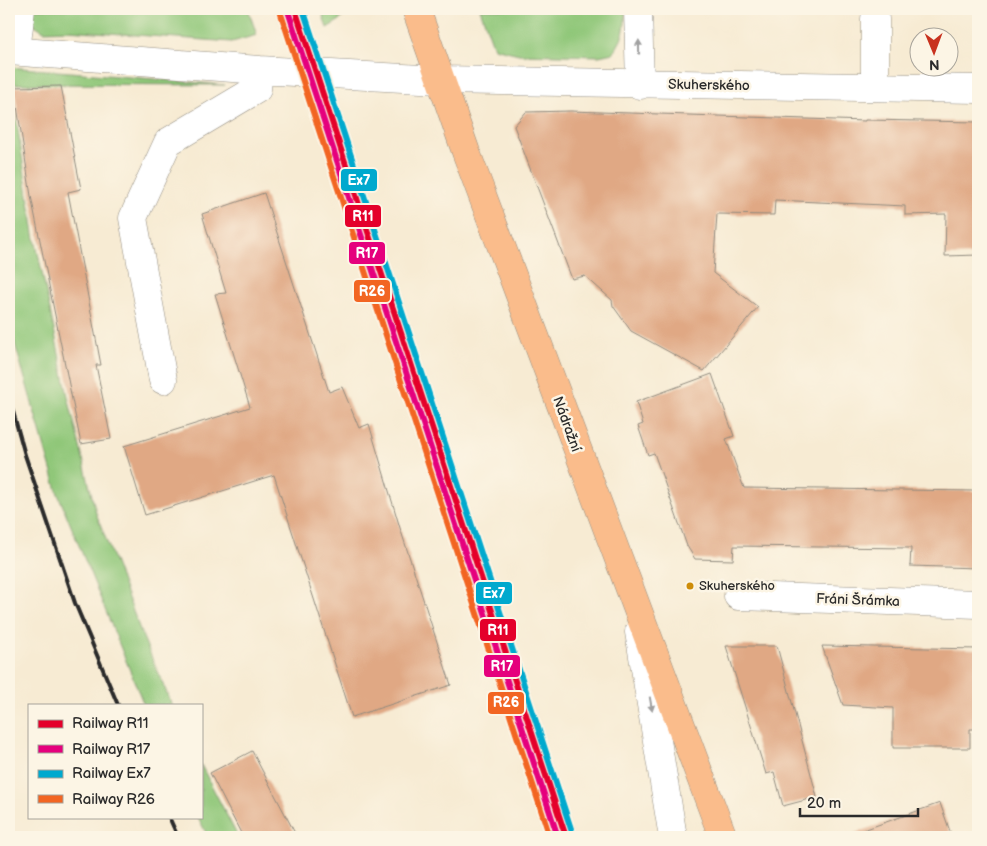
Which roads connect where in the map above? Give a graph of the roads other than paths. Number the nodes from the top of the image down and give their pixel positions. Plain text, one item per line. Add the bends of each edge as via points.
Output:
1 (21, 9) edge
2 (416, 9) edge
3 (638, 9) edge
4 (875, 19) dead end
5 (12, 51) edge
6 (259, 70) junction
7 (440, 80) junction
8 (640, 85) junction
9 (876, 87) junction
10 (978, 89) edge
11 (163, 380) dead end
12 (738, 596) dead end
13 (634, 604) junction
14 (978, 604) edge
15 (673, 837) edge
16 (722, 837) edge

1 - 5 street
2 - 7 main road, Nádražní
8 -> 3 street
4 - 9 street
5 - 6 street, Skuherského
6 - 7 street, Skuherského
6 - 11 street via 257,89 168,142 133,218
7 - 8 street, Skuherského
7 - 13 main road, Nádražní
8 - 9 street, Skuherského
9 - 10 street, Skuherského
12 - 14 street, Fráni Šrámka
13 -> 15 street
13 - 16 main road, Nádražní

